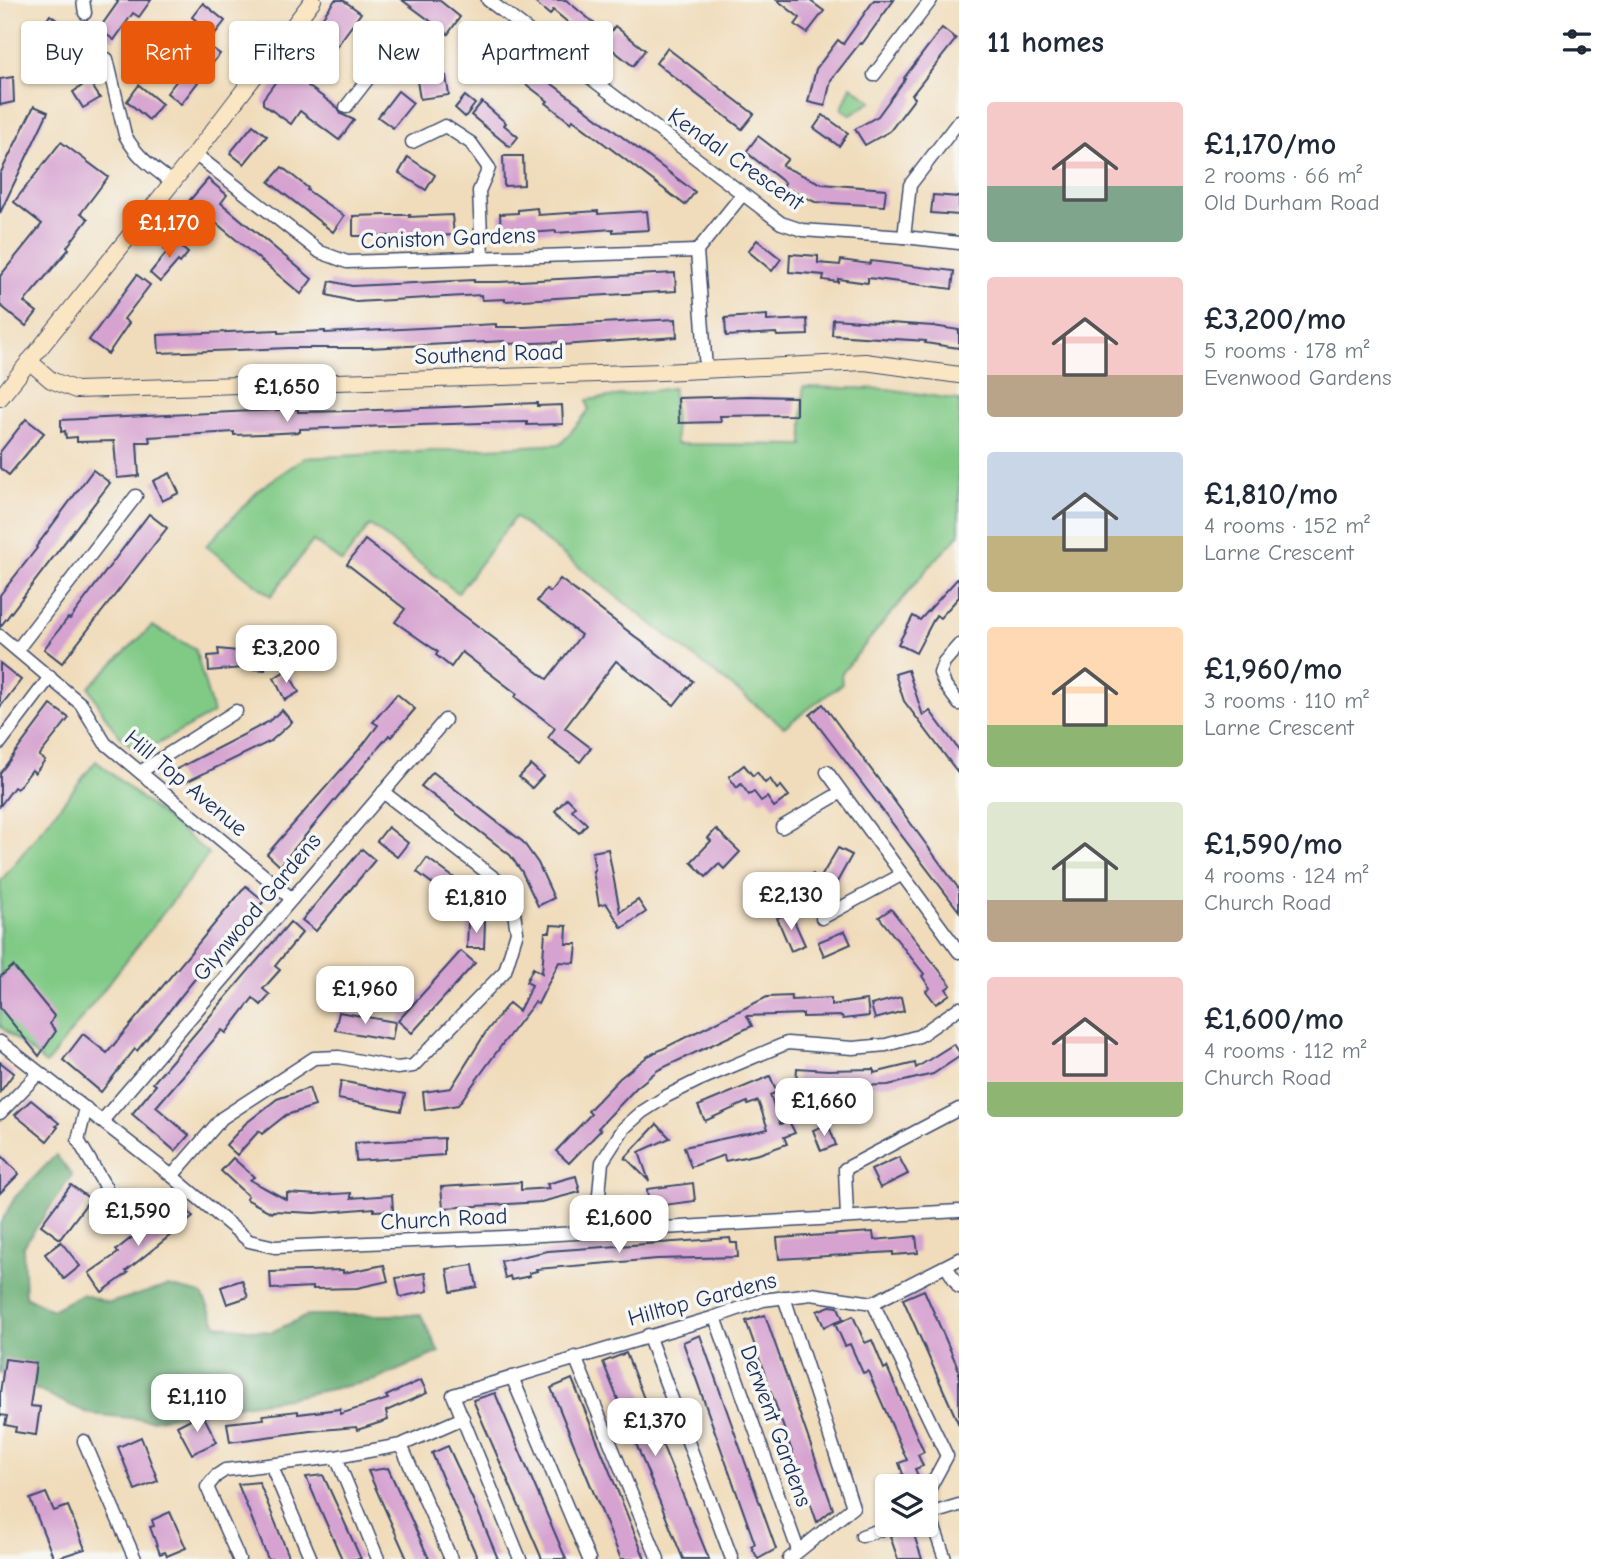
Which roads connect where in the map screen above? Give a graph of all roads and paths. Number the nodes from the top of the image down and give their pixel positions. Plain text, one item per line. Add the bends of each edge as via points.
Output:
1 (313, 0) edge
2 (488, 0) edge
3 (931, 0) edge
4 (107, 59) dead end
5 (874, 75) dead end
6 (364, 84) edge
7 (346, 107) dead end
8 (959, 121) edge
9 (411, 142) dead end
10 (194, 154) junction
11 (173, 181) junction
12 (742, 195) junction
13 (904, 237) junction
14 (959, 243) edge
15 (697, 251) junction
16 (482, 256) junction
17 (29, 362) junction
18 (706, 369) junction
19 (959, 376) edge
20 (0, 398) edge
21 (136, 496) dead end
22 (0, 636) edge
23 (959, 645) edge
24 (17, 650) junction
25 (50, 677) junction
26 (959, 704) edge
27 (236, 711) dead end
28 (444, 720) dead end
29 (0, 743) edge
30 (140, 772) junction
31 (827, 772) dead end
32 (383, 792) junction
33 (840, 793) junction
34 (782, 827) dead end
35 (901, 875) junction
36 (292, 899) junction
37 (822, 918) dead end
38 (959, 952) edge
39 (959, 1008) edge
40 (0, 1042) edge
41 (40, 1073) junction
42 (86, 1108) junction
43 (959, 1109) edge
44 (0, 1113) edge
45 (102, 1121) junction
46 (172, 1176) junction
47 (106, 1188) dead end
48 (959, 1211) edge
49 (847, 1217) junction
50 (606, 1231) junction
51 (959, 1259) edge
52 (946, 1266) junction
53 (959, 1287) edge
54 (784, 1297) junction
55 (873, 1303) junction
56 (715, 1317) junction
57 (648, 1335) junction
58 (575, 1357) junction
59 (512, 1377) junction
60 (463, 1418) junction
61 (84, 1441) dead end
62 (401, 1445) junction
63 (336, 1457) junction
64 (272, 1467) junction
65 (937, 1474) edge
66 (959, 1505) edge
67 (938, 1511) edge
68 (875, 1532) edge
69 (862, 1536) dead end
70 (937, 1537) edge
71 (793, 1554) edge
72 (135, 1559) edge
73 (239, 1559) edge
74 (311, 1559) edge
75 (378, 1559) edge
76 (451, 1559) edge
77 (520, 1559) edge
78 (589, 1559) edge
79 (658, 1559) edge
80 (732, 1559) edge
81 (945, 1559) edge

1 - 10 street
2 - 12 street, Kendal Crescent
3 - 5 street
4 - 11 street via 130,146
6 - 7 street
8 - 13 street via 910,184
9 - 16 street via 445,126 471,143 489,168 478,191
10 - 11 street
10 - 16 street, Coniston Gardens via 320,251 347,262
11 - 17 street
12 - 13 street, Kendal Crescent via 781,223 802,230
12 - 15 street
13 - 14 street, Kendal Crescent
15 - 16 street, Coniston Gardens
15 - 18 street
17 - 18 street, Southend Road via 51,380 76,390
17 - 20 street
18 - 19 street, Southend Road via 865,362
21 - 24 street
22 - 24 street, Hill Top Avenue
23 - 26 street via 940,673
24 - 25 street, Hill Top Avenue
25 - 29 street
25 - 30 street, Hill Top Avenue via 82,704 105,743
27 - 30 street
28 - 32 street, Glynwood Gardens
30 - 36 street, Hill Top Avenue
31 - 33 street
32 - 36 street, Glynwood Gardens
32 - 46 street via 498,881 514,913 517,932 505,971 413,1066 314,1058 222,1118
33 - 34 street
33 - 35 street
35 - 37 street
35 - 38 street
36 - 45 street, Glynwood Gardens
39 - 50 street via 919,1036 886,1045 853,1048 787,1043 667,1096 624,1128 602,1162 599,1194
40 - 41 street, Church Road
41 - 42 street, Church Road
41 - 44 street
42 - 45 street, Church Road
42 - 47 street via 78,1140
43 - 49 street via 845,1169
45 - 46 street, Church Road
46 - 50 street, Church Road via 249,1241 275,1247
48 - 49 street, Church Road
49 - 50 street, Church Road
51 - 52 street
52 - 53 street
52 - 55 street
54 - 55 street, Hilltop Gardens via 811,1294
54 - 56 street, Hilltop Gardens
54 - 71 street via 853,1507
55 - 65 street via 947,1456
56 - 57 street, Hilltop Gardens
56 - 71 street, Derwent Gardens
57 - 58 street, Hilltop Gardens
57 - 80 street
58 - 59 street, Hilltop Gardens
58 - 79 street
59 - 60 street, Hilltop Gardens via 453,1395
59 - 78 street
60 - 62 street
60 - 77 street
61 - 72 street
62 - 63 street
62 - 76 street
63 - 64 street
63 - 75 street
64 - 73 street via 225,1471 207,1488
64 - 74 street
66 - 67 street
68 - 69 street
70 - 81 street

